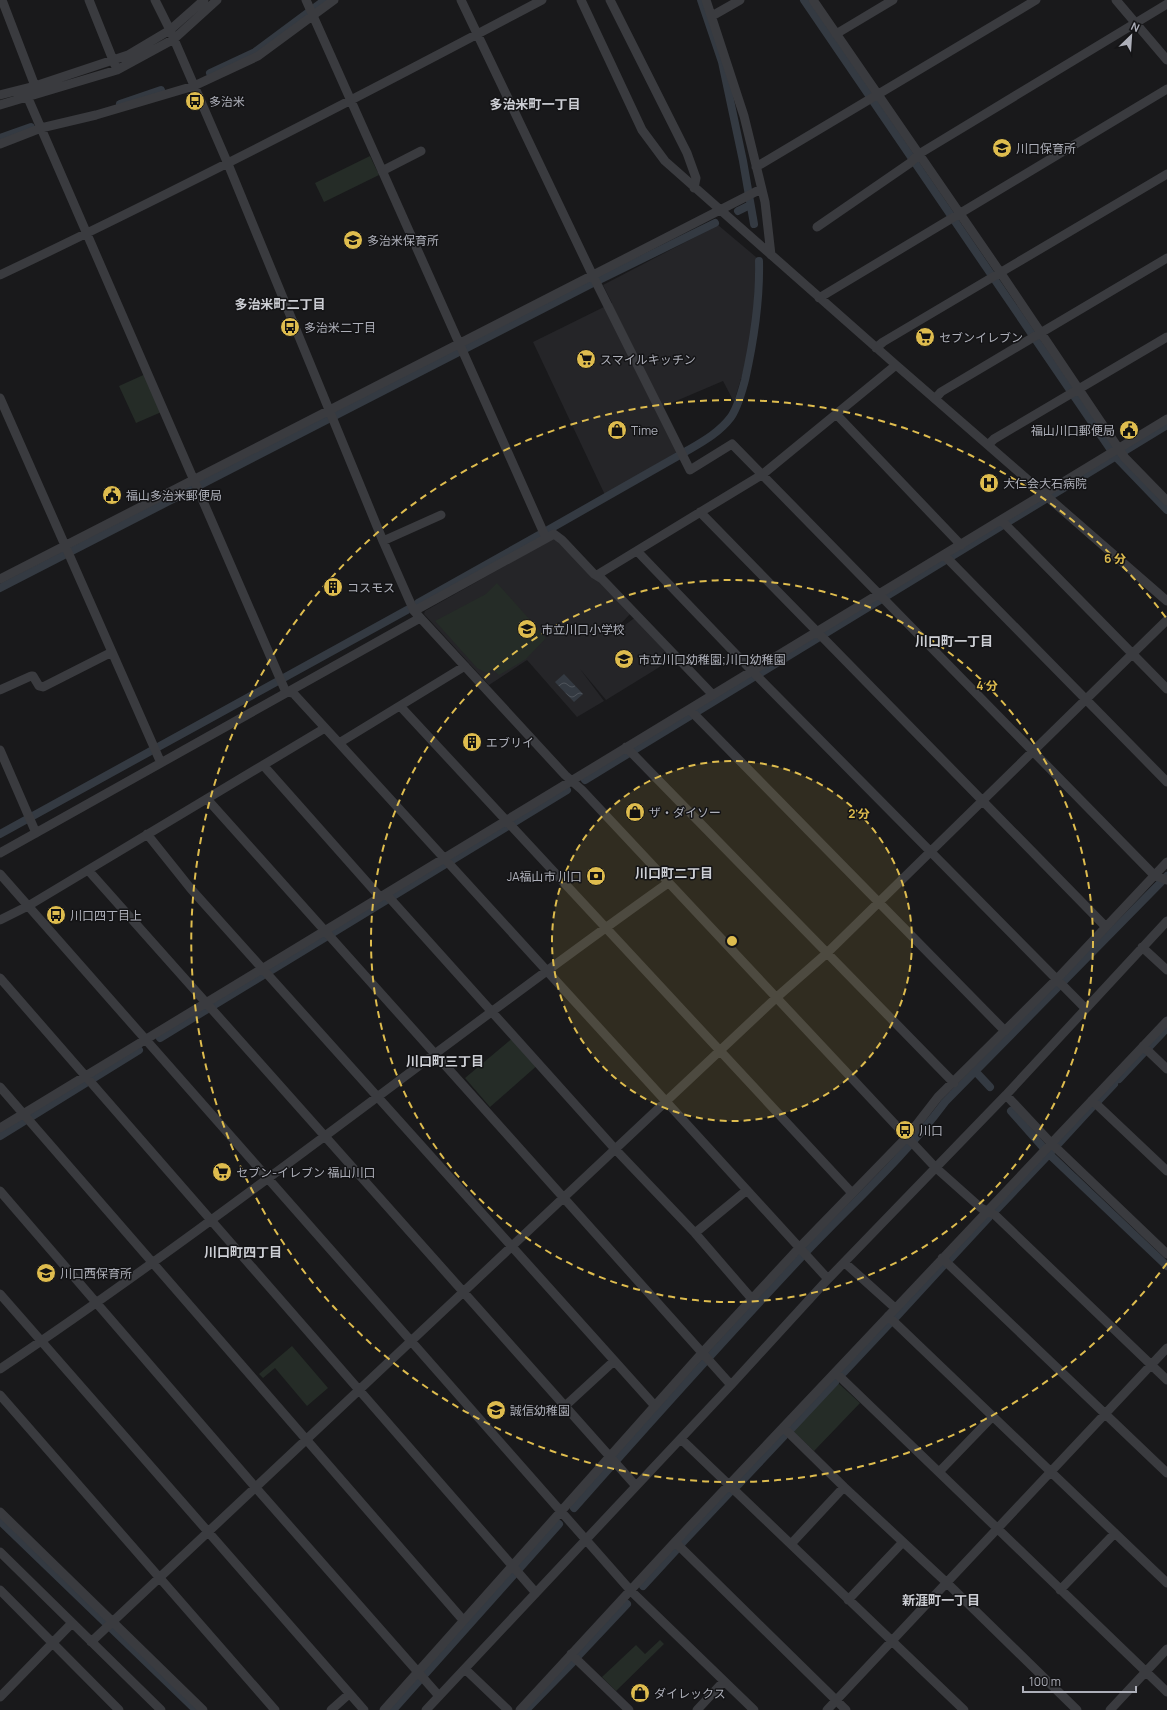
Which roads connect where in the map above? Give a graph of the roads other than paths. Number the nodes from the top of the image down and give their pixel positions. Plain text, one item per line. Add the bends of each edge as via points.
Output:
1 (2, 0) edge
2 (89, 0) edge
3 (155, 0) edge
4 (204, 0) edge
5 (217, 0) edge
6 (306, 0) edge
7 (334, 0) edge
8 (461, 0) edge
9 (542, 0) edge
10 (581, 0) edge
11 (610, 0) edge
12 (706, 0) edge
13 (740, 0) edge
14 (813, 0) edge
15 (893, 0) edge
16 (1036, 0) edge
17 (1116, 0) edge
18 (1167, 4) edge
19 (312, 16) junction
20 (712, 16) junction
21 (1135, 23) junction
22 (478, 34) junction
23 (836, 34) junction
24 (172, 35) junction
25 (1167, 60) edge
26 (116, 66) junction
27 (35, 86) junction
28 (194, 86) junction
29 (1167, 89) edge
30 (26, 93) junction
31 (0, 95) edge
32 (873, 97) junction
33 (351, 101) junction
34 (0, 105) edge
35 (41, 128) junction
36 (0, 144) edge
37 (421, 151) dead end
38 (915, 158) junction
39 (228, 164) junction
40 (756, 167) junction
41 (382, 171) junction
42 (1167, 174) edge
43 (694, 188) junction
44 (761, 189) junction
45 (719, 210) junction
46 (954, 215) junction
47 (817, 227) dead end
48 (87, 234) junction
49 (771, 255) junction
50 (1167, 258) edge
51 (0, 275) edge
52 (996, 275) junction
53 (595, 279) junction
54 (819, 298) junction
55 (1037, 335) junction
56 (1167, 337) edge
57 (461, 347) junction
58 (876, 348) junction
59 (896, 365) junction
60 (1076, 392) junction
61 (0, 398) edge
62 (935, 399) junction
63 (836, 414) junction
64 (331, 415) junction
65 (1167, 419) edge
66 (988, 445) junction
67 (1116, 450) junction
68 (763, 474) junction
69 (196, 484) junction
70 (1043, 494) junction
71 (1167, 501) edge
72 (700, 512) junction
73 (441, 515) dead end
74 (1001, 520) junction
75 (546, 538) junction
76 (383, 542) junction
77 (961, 545) junction
78 (67, 550) junction
79 (637, 551) junction
80 (944, 555) junction
81 (597, 575) junction
82 (0, 579) edge
83 (880, 593) junction
84 (1167, 600) edge
85 (417, 615) junction
86 (1167, 620) edge
87 (817, 632) junction
88 (112, 652) junction
89 (1133, 654) junction
90 (465, 666) junction
91 (752, 671) junction
92 (1167, 689) edge
93 (0, 690) edge
94 (289, 692) junction
95 (713, 695) junction
96 (1086, 700) junction
97 (400, 706) junction
98 (690, 710) junction
99 (325, 728) junction
100 (339, 743) junction
101 (626, 747) junction
102 (0, 750) edge
103 (1034, 750) junction
104 (161, 763) junction
105 (263, 765) junction
106 (572, 781) junction
107 (1167, 782) edge
108 (207, 799) junction
109 (983, 801) junction
110 (506, 820) junction
111 (36, 833) junction
112 (147, 834) junction
113 (930, 852) junction
114 (0, 853) edge
115 (443, 858) junction
116 (1167, 862) edge
117 (88, 870) junction
118 (0, 874) edge
119 (1154, 875) junction
120 (1167, 880) edge
121 (668, 883) junction
122 (383, 895) junction
123 (878, 903) junction
124 (28, 906) junction
125 (0, 920) edge
126 (1167, 921) edge
127 (1105, 926) junction
128 (606, 927) junction
129 (324, 931) junction
130 (1142, 947) junction
131 (827, 953) junction
132 (262, 968) junction
133 (1167, 970) edge
134 (546, 972) junction
135 (0, 978) edge
136 (1056, 980) junction
137 (777, 997) junction
138 (207, 1003) junction
139 (1085, 1008) junction
140 (491, 1012) junction
141 (1167, 1021) edge
142 (1005, 1032) junction
143 (146, 1040) junction
144 (1143, 1046) junction
145 (720, 1051) junction
146 (433, 1053) junction
147 (1167, 1069) edge
148 (86, 1076) junction
149 (954, 1083) junction
150 (0, 1088) edge
151 (1006, 1095) junction
152 (378, 1097) junction
153 (1092, 1100) junction
154 (666, 1102) junction
155 (23, 1114) junction
156 (0, 1128) edge
157 (324, 1136) junction
158 (912, 1142) junction
159 (1047, 1147) junction
160 (615, 1150) junction
161 (935, 1167) junction
162 (1167, 1171) edge
163 (268, 1178) junction
164 (747, 1190) junction
165 (0, 1191) edge
166 (852, 1194) junction
167 (564, 1199) junction
168 (987, 1211) junction
169 (210, 1219) junction
170 (695, 1234) junction
171 (513, 1247) junction
172 (799, 1248) junction
173 (1167, 1254) edge
174 (942, 1258) junction
175 (151, 1262) junction
176 (845, 1264) junction
177 (828, 1279) junction
178 (464, 1293) junction
179 (0, 1294) edge
180 (752, 1299) junction
181 (95, 1302) junction
182 (895, 1308) junction
183 (888, 1316) junction
184 (411, 1341) junction
185 (41, 1342) junction
186 (1167, 1348) edge
187 (702, 1353) junction
188 (614, 1361) junction
189 (1151, 1365) junction
190 (0, 1369) edge
191 (836, 1373) junction
192 (1167, 1380) edge
193 (731, 1385) junction
194 (360, 1388) junction
195 (0, 1394) edge
196 (655, 1406) junction
197 (564, 1407) junction
198 (1105, 1413) junction
199 (993, 1416) junction
200 (784, 1428) junction
201 (681, 1439) junction
202 (306, 1441) junction
203 (610, 1457) junction
204 (939, 1472) junction
205 (1050, 1472) junction
206 (1167, 1473) edge
207 (730, 1484) junction
208 (636, 1486) junction
209 (844, 1487) junction
210 (256, 1488) junction
211 (0, 1512) edge
212 (560, 1512) junction
213 (998, 1529) junction
214 (208, 1531) junction
215 (1115, 1533) junction
216 (586, 1539) junction
217 (675, 1542) junction
218 (903, 1542) junction
219 (791, 1544) junction
220 (0, 1552) edge
221 (512, 1567) junction
222 (159, 1578) junction
223 (947, 1583) junction
224 (1167, 1583) edge
225 (0, 1590) edge
226 (1060, 1590) junction
227 (631, 1591) junction
228 (536, 1593) junction
229 (848, 1600) junction
230 (464, 1620) junction
231 (112, 1621) junction
232 (72, 1623) junction
233 (892, 1641) junction
234 (52, 1642) junction
235 (91, 1642) junction
236 (1167, 1649) edge
237 (571, 1654) junction
238 (465, 1669) junction
239 (1146, 1671) junction
240 (418, 1672) junction
241 (724, 1681) junction
242 (1167, 1692) edge
243 (349, 1694) junction
244 (439, 1696) junction
245 (0, 1697) edge
246 (836, 1701) junction
247 (119, 1710) edge
248 (161, 1710) edge
249 (203, 1710) edge
250 (275, 1710) edge
251 (331, 1710) edge
252 (364, 1710) edge
253 (384, 1710) edge
254 (426, 1710) edge
255 (508, 1710) edge
256 (520, 1710) edge
257 (629, 1710) edge
258 (697, 1710) edge
259 (754, 1710) edge
260 (827, 1710) edge
261 (846, 1710) edge
262 (964, 1710) edge
263 (1077, 1710) edge
264 (1110, 1710) edge

1 - 27 street
2 - 26 street
3 - 24 street
4 - 24 street
5 - 24 street
6 - 19 street
7 - 19 street
8 - 22 street
9 - 22 street
10 - 43 street via 642,130 665,161
11 - 43 street via 687,152 696,178
12 - 20 street
13 - 20 street
14 - 23 street
15 - 23 street
16 - 32 street
17 - 21 street
18 - 21 street
19 - 28 street via 258,56
19 - 33 street
20 - 40 street via 744,116
21 - 25 street
21 - 38 street
22 - 33 street
22 - 53 street
23 - 32 street
24 - 26 street via 128,55
24 - 28 street
26 - 27 street
26 - 30 street
27 - 30 street
28 - 35 street via 96,115
28 - 39 street
29 - 46 street
30 - 31 street
30 - 34 street
30 - 35 street
32 - 38 street
32 - 40 street
33 - 39 street
33 - 41 street
35 - 36 street
35 - 48 street
37 - 41 street
38 - 46 street
38 - 47 street
39 - 48 street
39 - 64 street
40 - 44 street
41 - 57 street
42 - 52 street
43 - 45 street
44 - 45 street
44 - 49 street via 765,202
45 - 49 street
45 - 53 street
46 - 52 street
46 - 54 street
48 - 51 street
48 - 69 street
49 - 54 street
50 - 55 street
52 - 55 street
52 - 58 street
53 - 57 street
53 - 68 street via 690,470 732,444
54 - 58 street
55 - 60 street
55 - 62 street via 941,392
56 - 60 street
57 - 64 street
57 - 75 street
58 - 59 street
59 - 62 street
59 - 63 street
60 - 66 street via 994,439
60 - 67 street
61 - 78 street
62 - 66 street
63 - 68 street
63 - 77 street
64 - 69 street
64 - 76 street
65 - 67 street
66 - 70 street
67 - 70 street
67 - 71 street
68 - 72 street
68 - 83 street
69 - 78 street
69 - 94 street via 279,680
70 - 74 street
70 - 84 street
72 - 79 street
72 - 87 street
73 - 76 street
74 - 77 street
74 - 89 street
75 - 81 street via 557,535
75 - 85 street
76 - 85 street
77 - 80 street
78 - 82 street
78 - 88 street
79 - 81 street
79 - 91 street
80 - 83 street
80 - 96 street
81 - 95 street
83 - 87 street
83 - 103 street
85 - 90 street
85 - 94 street
86 - 89 street
87 - 91 street
87 - 109 street
88 - 93 street via 43,687 31,676
88 - 104 street
89 - 92 street
89 - 96 street
90 - 97 street
90 - 106 street
91 - 95 street
91 - 113 street
94 - 99 street via 294,694
94 - 104 street
95 - 98 street
96 - 103 street
96 - 107 street
97 - 100 street
97 - 110 street
98 - 101 street
98 - 123 street
99 - 100 street
99 - 105 street
100 - 115 street
101 - 106 street
101 - 131 street
102 - 111 street
103 - 109 street
103 - 119 street
104 - 111 street
105 - 108 street
105 - 122 street
106 - 110 street
106 - 121 street
108 - 112 street
108 - 129 street
109 - 113 street
109 - 127 street
110 - 115 street
110 - 128 street
111 - 114 street
112 - 117 street
112 - 132 street via 171,866
113 - 123 street
113 - 136 street
115 - 122 street
115 - 134 street
116 - 119 street
117 - 124 street
117 - 138 street
118 - 124 street
119 - 120 street
119 - 127 street
121 - 128 street
121 - 137 street
122 - 129 street
122 - 140 street
123 - 131 street
123 - 142 street
124 - 125 street
124 - 143 street
126 - 130 street
127 - 136 street
128 - 134 street
128 - 145 street
129 - 132 street
129 - 146 street
130 - 133 street
130 - 139 street
131 - 137 street
131 - 149 street
132 - 138 street
132 - 152 street
134 - 140 street
134 - 154 street
135 - 148 street
136 - 139 street
136 - 142 street
137 - 145 street
137 - 158 street
138 - 143 street
138 - 157 street
139 - 151 street
140 - 146 street
140 - 160 street
141 - 144 street
142 - 149 street
143 - 148 street
143 - 163 street
144 - 147 street
144 - 153 street
145 - 154 street
145 - 166 street
146 - 152 street
146 - 167 street
148 - 155 street
148 - 169 street
149 - 158 street via 938,1097
150 - 155 street
151 - 159 street
151 - 161 street
152 - 157 street
152 - 171 street
153 - 159 street
153 - 162 street
154 - 160 street
154 - 164 street
155 - 156 street
155 - 175 street
157 - 163 street
157 - 178 street
158 - 161 street
158 - 166 street
159 - 168 street
159 - 173 street
160 - 167 street
160 - 170 street
161 - 168 street
161 - 176 street
163 - 169 street
163 - 184 street
164 - 170 street
164 - 172 street
165 - 181 street
166 - 172 street
167 - 171 street
167 - 187 street
168 - 174 street
168 - 189 street via 995,1215
169 - 175 street
169 - 194 street
170 - 180 street
171 - 178 street
171 - 188 street
172 - 177 street
172 - 180 street
174 - 182 street
174 - 198 street
175 - 181 street
175 - 202 street
176 - 177 street
176 - 182 street
177 - 193 street
178 - 184 street
178 - 197 street
179 - 185 street
180 - 187 street
181 - 185 street
181 - 210 street
182 - 183 street
183 - 191 street
183 - 199 street
184 - 194 street
184 - 212 street
185 - 190 street
185 - 214 street
186 - 189 street
187 - 193 street
187 - 196 street
188 - 196 street
188 - 197 street
189 - 192 street
189 - 198 street
191 - 200 street
191 - 204 street
193 - 201 street
194 - 202 street
194 - 221 street
195 - 222 street
196 - 203 street
197 - 203 street
198 - 205 street
198 - 206 street
199 - 204 street
199 - 205 street
200 - 207 street
200 - 209 street
201 - 207 street
201 - 208 street
202 - 210 street
202 - 230 street
203 - 208 street
203 - 212 street
204 - 213 street
205 - 213 street
205 - 215 street
207 - 217 street
207 - 219 street
208 - 216 street
209 - 218 street
209 - 219 street
210 - 214 street
210 - 240 street
211 - 231 street
212 - 216 street
212 - 221 street
213 - 223 street
213 - 226 street
214 - 222 street
214 - 243 street
215 - 224 street
215 - 226 street
216 - 227 street
216 - 228 street
217 - 227 street
217 - 246 street
218 - 223 street
218 - 229 street
219 - 229 street
220 - 232 street
221 - 228 street
221 - 230 street
222 - 231 street
222 - 250 street
223 - 233 street
223 - 263 street
225 - 234 street
226 - 239 street
227 - 237 street
227 - 241 street
228 - 238 street
229 - 233 street
230 - 240 street
231 - 235 street
231 - 249 street
232 - 234 street
232 - 235 street
233 - 246 street
233 - 262 street
234 - 245 street
234 - 247 street
235 - 248 street
236 - 239 street
237 - 256 street
237 - 257 street
238 - 244 street
238 - 255 street
239 - 242 street
239 - 264 street
240 - 244 street
240 - 253 street
241 - 258 street
241 - 259 street
243 - 251 street
243 - 252 street
244 - 254 street
246 - 260 street
246 - 261 street

